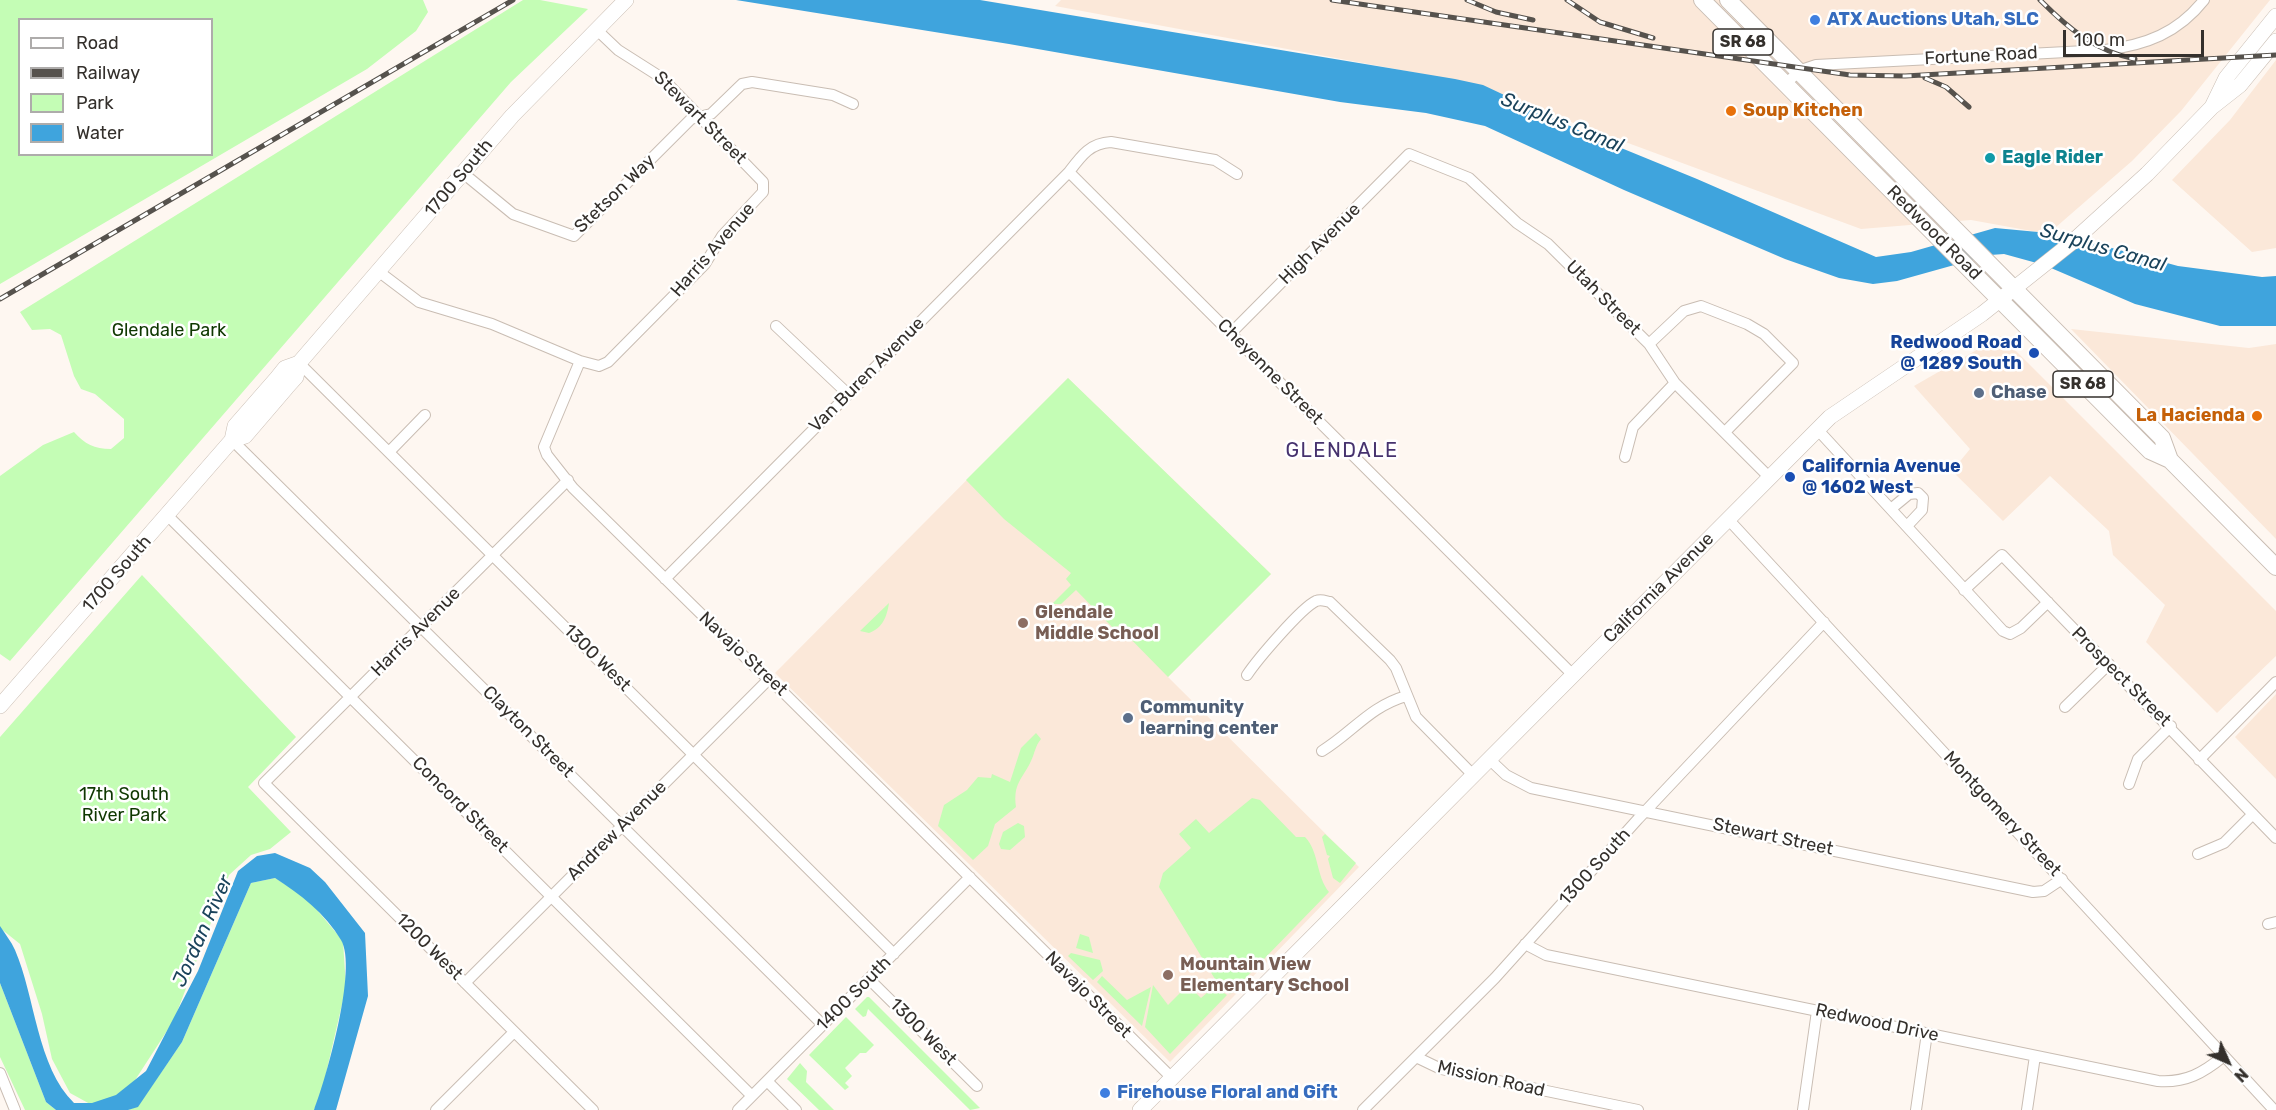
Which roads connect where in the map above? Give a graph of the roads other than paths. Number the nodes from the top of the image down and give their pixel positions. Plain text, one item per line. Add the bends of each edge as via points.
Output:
1 (626, 0) edge
2 (1702, 0) edge
3 (1728, 0) edge
4 (2204, 0) edge
5 (2276, 16) edge
6 (597, 30) junction
7 (2276, 41) edge
8 (1798, 72) junction
9 (1785, 84) junction
10 (853, 104) dead end
11 (2212, 107) junction
12 (701, 117) junction
13 (1409, 154) joint
14 (1069, 172) junction
15 (463, 173) junction
16 (1237, 174) dead end
17 (764, 192) joint
18 (378, 272) junction
19 (2015, 290) junction
20 (2000, 300) junction
21 (776, 326) dead end
22 (1231, 333) junction
23 (1649, 344) junction
24 (580, 361) junction
25 (299, 363) junction
26 (1675, 383) junction
27 (848, 394) junction
28 (425, 415) dead end
29 (1817, 429) junction
30 (1725, 432) junction
31 (232, 440) junction
32 (389, 452) junction
33 (1626, 457) dead end
34 (2170, 460) junction
35 (1769, 477) junction
36 (568, 480) junction
37 (1892, 508) junction
38 (167, 515) junction
39 (1728, 519) junction
40 (1907, 525) junction
41 (493, 555) junction
42 (2276, 567) edge
43 (665, 579) junction
44 (1964, 590) junction
45 (2048, 602) junction
46 (1824, 622) junction
47 (422, 626) junction
48 (2109, 664) junction
49 (1247, 675) dead end
50 (1573, 675) junction
51 (768, 679) junction
52 (2276, 682) edge
53 (1406, 696) junction
54 (351, 697) junction
55 (0, 706) edge
56 (2065, 707) dead end
57 (2171, 726) junction
58 (1322, 752) dead end
59 (693, 754) junction
60 (1489, 759) junction
61 (2199, 759) junction
62 (1473, 775) junction
63 (264, 783) joint
64 (2129, 784) dead end
65 (1646, 811) junction
66 (2253, 814) junction
67 (622, 826) junction
68 (2276, 838) edge
69 (2198, 854) dead end
70 (970, 878) junction
71 (2062, 879) junction
72 (551, 896) junction
73 (1525, 945) junction
74 (894, 954) junction
75 (869, 979) junction
76 (465, 983) junction
77 (1817, 1011) junction
78 (823, 1025) junction
79 (514, 1032) junction
80 (1927, 1033) junction
81 (2035, 1056) junction
82 (2224, 1056) junction
83 (1416, 1057) junction
84 (0, 1073) edge
85 (1172, 1078) junction
86 (767, 1081) junction
87 (976, 1086) dead end
88 (3, 1088) edge
89 (753, 1096) junction
90 (15, 1110) edge
91 (436, 1110) edge
92 (593, 1110) edge
93 (738, 1110) edge
94 (796, 1110) edge
95 (1140, 1110) edge
96 (1363, 1110) edge
97 (1638, 1110) edge
98 (1803, 1110) edge
99 (1916, 1110) edge
100 (2027, 1110) edge
101 (2274, 1110) edge

1 - 6 main road, 1700 South
2 - 9 main road, Redwood Road / SR 68
3 - 8 main road, Redwood Road / SR 68
4 - 8 street, Fortune Road via 2171,31 2128,47 1816,65
5 - 11 main road, California Avenue via 2226,78
6 - 12 street, Stewart Street via 625,55 657,73
6 - 15 main road, 1700 South via 512,116
7 - 11 main road, California Avenue via 2240,85
8 - 9 street, Fortune Road
8 - 19 main road, Redwood Road / SR 68
9 - 20 main road, Redwood Road / SR 68
10 - 12 street via 833,95 747,82 711,114
11 - 19 main road, California Avenue via 2103,216
12 - 15 street, Stetson Way via 691,119 574,236 513,214
12 - 17 street, Stewart Street via 759,176
13 - 22 street, High Avenue
13 - 23 street, Utah Street via 1469,178 1517,223 1548,244
14 - 16 street, Van Buren Avenue via 1090,147 1111,142 1215,160
14 - 22 street, Cheyenne Street
14 - 27 street, Van Buren Avenue
15 - 18 main road, 1700 South
17 - 24 street, Harris Avenue via 722,236 705,264 608,362 599,366
18 - 24 street via 419,302 492,324
18 - 25 main road, 1700 South
19 - 20 main road, California Avenue
19 - 34 main road, Redwood Road / SR 68 via 2162,438
20 - 29 main road, California Avenue via 1852,400
20 - 34 main road, Redwood Road / SR 68 via 2150,451
21 - 27 street
22 - 50 street, Cheyenne Street
23 - 26 street, Utah Street
23 - 30 street via 1684,311 1701,306 1764,334 1793,363
24 - 36 street, Navajo Street via 544,447
25 - 31 main road, 1700 South via 292,382 245,436
25 - 32 street, 1300 West
26 - 30 street, Utah Street
26 - 33 street via 1633,427
27 - 43 street, Van Buren Avenue
28 - 32 street
29 - 35 main road, California Avenue
29 - 37 street
30 - 35 street, Utah Street
31 - 38 main road, 1700 South
31 - 47 street, Clayton Street
32 - 41 street, 1300 West
34 - 42 main road, Redwood Road / SR 68
35 - 39 main road, California Avenue
36 - 41 street, Harris Avenue
36 - 43 street, Navajo Street
37 - 40 street
37 - 40 street via 1909,494 1918,493 1923,498 1922,510
38 - 54 street, Concord Street
38 - 55 main road, 1700 South
39 - 46 street, Montgomery Street
39 - 50 main road, California Avenue
40 - 44 street
41 - 47 street, Harris Avenue
41 - 59 street, 1300 West
43 - 51 street, Navajo Street
44 - 45 street via 2000,629 2010,634
44 - 45 street, Prospect Street via 2002,555
45 - 48 street, Prospect Street
46 - 65 street, 1300 South
46 - 71 street, Montgomery Street
47 - 54 street, Harris Avenue
47 - 67 street, Clayton Street
48 - 56 street
48 - 57 street, Prospect Street
49 - 53 street via 1259,656 1311,605 1323,600 1336,607 1390,660
50 - 60 main road, California Avenue
51 - 59 street, Andrew Avenue
51 - 70 street, Navajo Street
52 - 61 street
53 - 58 street via 1372,711
53 - 62 street via 1423,725
54 - 63 street, Harris Avenue
54 - 72 street, Concord Street
57 - 61 street, Prospect Street
57 - 64 street via 2138,759
59 - 67 street, Andrew Avenue
59 - 74 street, 1300 West
60 - 62 main road, California Avenue
60 - 65 street, Stewart Street via 1506,776 1527,787
61 - 66 street, Prospect Street
62 - 85 main road, California Avenue
63 - 76 street, 1200 West
65 - 71 street, Stewart Street via 2033,892 2044,891
65 - 73 street, 1300 South
66 - 68 street, Prospect Street
66 - 69 street via 2224,843
67 - 72 street, Andrew Avenue
67 - 78 street, Clayton Street
70 - 74 street, 1400 South
70 - 85 street, Navajo Street
71 - 82 street, Montgomery Street
72 - 76 street, Andrew Avenue
72 - 89 street, Concord Street
73 - 77 street, Redwood Drive via 1546,955
73 - 83 street, 1300 South
74 - 75 street, 1400 South
75 - 78 street, 1400 South
75 - 87 street, 1300 West
76 - 79 street, 1200 West
77 - 80 street, Redwood Drive
77 - 98 street
78 - 86 street, 1400 South
79 - 91 street
79 - 92 street, 1200 West
80 - 81 street, Redwood Drive
80 - 99 street
81 - 82 street, Redwood Drive via 2173,1082 2200,1074
81 - 100 street
82 - 101 street, Montgomery Street
83 - 96 street, 1300 South
83 - 97 street, Mission Road via 1441,1069
84 - 88 street
85 - 95 main road, California Avenue
86 - 89 street, 1400 South
86 - 94 street
88 - 90 street
89 - 93 street, 1400 South

